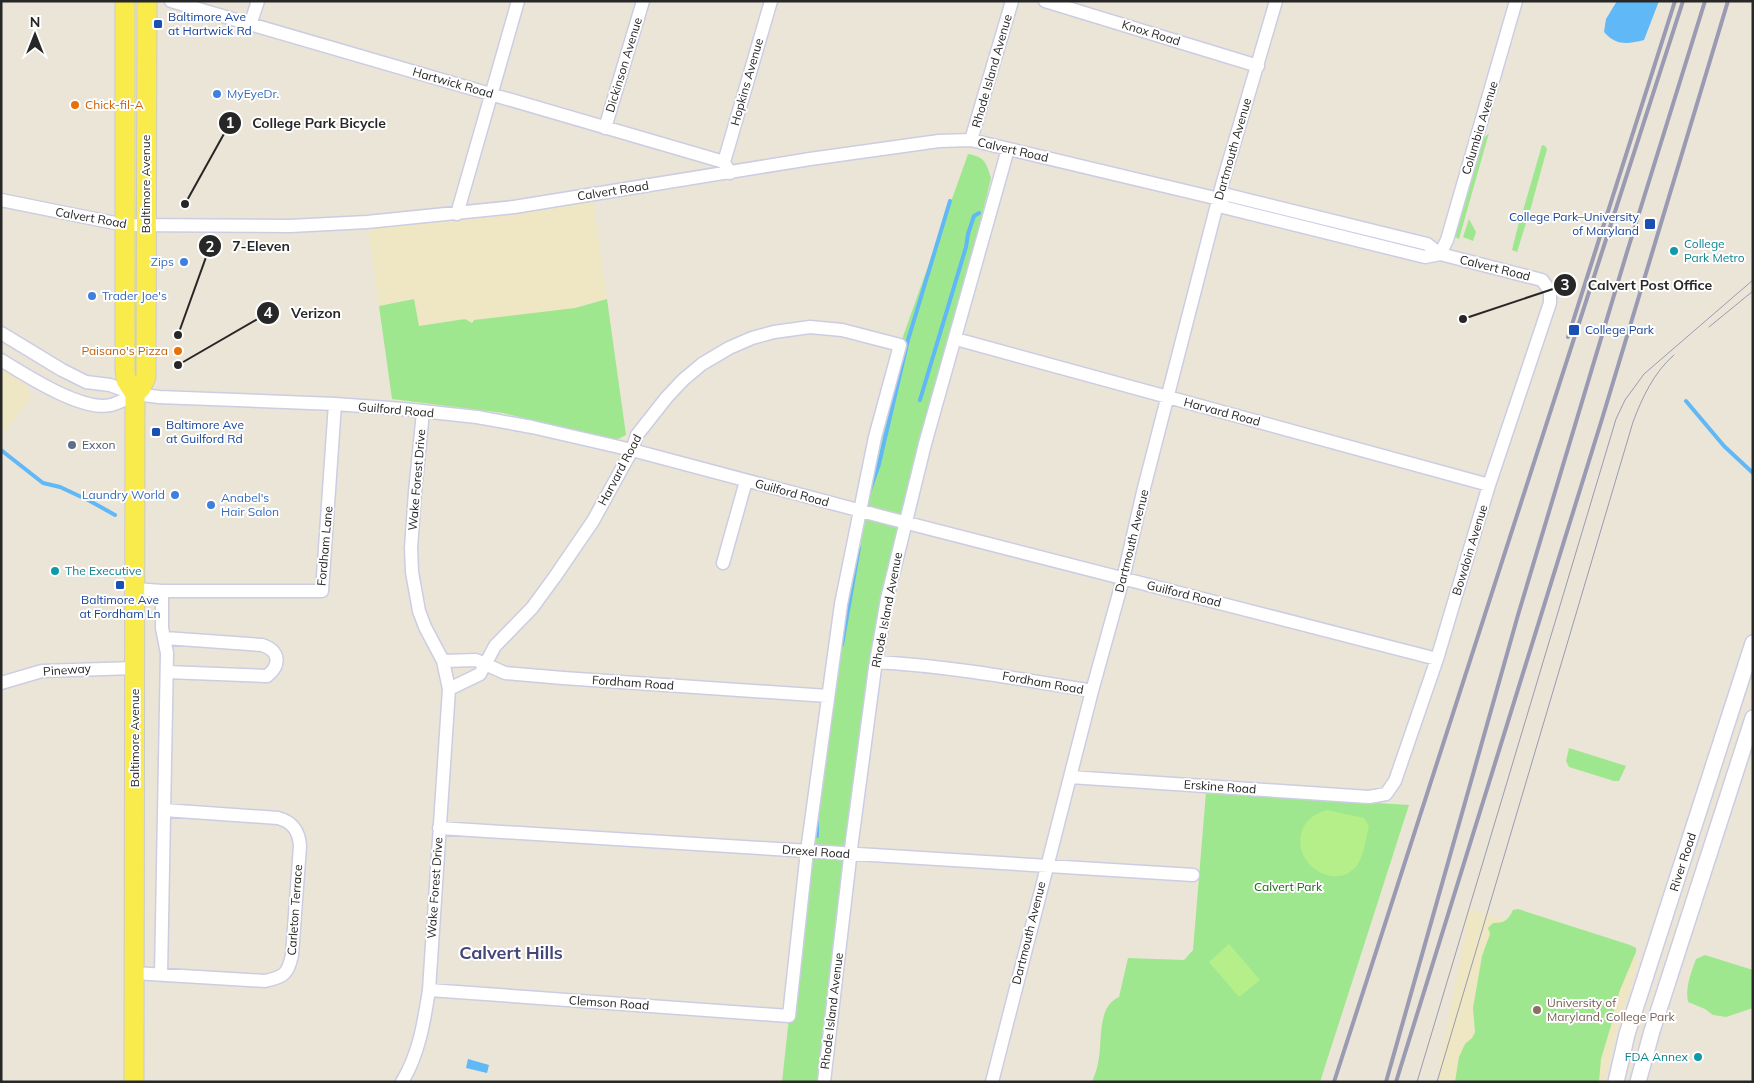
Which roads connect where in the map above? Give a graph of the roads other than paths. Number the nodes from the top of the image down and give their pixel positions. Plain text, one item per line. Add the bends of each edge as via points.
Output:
1 (125, 1) edge
2 (147, 1) edge
3 (171, 1) edge
4 (258, 1) edge
5 (518, 1) edge
6 (642, 1) edge
7 (771, 1) edge
8 (1012, 1) edge
9 (1045, 1) edge
10 (1276, 1) edge
11 (1516, 1) edge
12 (250, 25) junction
13 (1258, 66) junction
14 (491, 94) junction
15 (605, 128) junction
16 (971, 140) junction
17 (1008, 149) junction
18 (727, 168) junction
19 (1219, 199) junction
20 (1, 200) edge
21 (457, 214) junction
22 (125, 225) junction
23 (146, 226) junction
24 (1440, 254) junction
25 (1548, 287) joint
26 (1, 333) edge
27 (956, 338) junction
28 (1, 360) edge
29 (135, 394) junction
30 (1168, 397) junction
31 (335, 404) junction
32 (423, 412) junction
33 (632, 450) junction
34 (746, 481) junction
35 (1489, 485) junction
36 (859, 511) junction
37 (905, 522) junction
38 (722, 563) dead end
39 (1123, 578) junction
40 (135, 589) junction
41 (162, 591) junction
42 (165, 638) junction
43 (1753, 643) edge
44 (1437, 659) junction
45 (443, 661) junction
46 (876, 662) junction
47 (486, 665) junction
48 (135, 668) junction
49 (167, 672) junction
50 (1, 683) edge
51 (449, 689) junction
52 (1092, 691) junction
53 (828, 696) junction
54 (1753, 718) edge
55 (1070, 777) junction
56 (1369, 797) joint
57 (164, 810) junction
58 (439, 828) junction
59 (807, 851) junction
60 (851, 854) junction
61 (1046, 866) junction
62 (1193, 875) dead end
63 (134, 973) junction
64 (162, 974) junction
65 (429, 990) junction
66 (134, 1082) edge
67 (402, 1082) edge
68 (824, 1082) edge
69 (992, 1082) edge
70 (1616, 1082) edge
71 (1638, 1082) edge

1 - 22 main road, Baltimore Avenue
2 - 23 main road, Baltimore Avenue
3 - 12 street, Hartwick Road
4 - 12 street
5 - 14 street
6 - 15 street, Dickinson Avenue
7 - 18 street, Hopkins Avenue
8 - 16 street, Rhode Island Avenue
9 - 13 street, Knox Road
10 - 13 street, Dartmouth Avenue
11 - 24 street, Columbia Avenue via 1447,240
12 - 14 street, Hartwick Road
13 - 19 street, Dartmouth Avenue
14 - 15 street, Hartwick Road
14 - 21 street
15 - 18 street, Hartwick Road
16 - 17 street, Calvert Road
16 - 18 street, Calvert Road via 939,141 810,160
17 - 19 street, Calvert Road
17 - 27 street, Rhode Island Avenue
18 - 21 street, Calvert Road via 514,207
19 - 24 street, Calvert Road via 1228,195 1418,242
19 - 30 street, Dartmouth Avenue
20 - 22 street, Calvert Road
21 - 23 street, Calvert Road via 290,226
22 - 23 street, Calvert Road
22 - 29 main road, Baltimore Avenue via 126,375
23 - 29 main road, Baltimore Avenue via 146,376
24 - 25 street, Calvert Road via 1542,280
25 - 35 street, Bowdoin Avenue via 1550,303
26 - 29 street, Guilford Road via 86,382 110,385
27 - 30 street, Harvard Road
27 - 37 street, Rhode Island Avenue
28 - 29 street via 52,390 91,404 111,405
29 - 31 street, Guilford Road
29 - 40 main road, Baltimore Avenue
30 - 35 street, Harvard Road
30 - 39 street, Dartmouth Avenue
31 - 32 street, Guilford Road
31 - 41 street, Fordham Lane via 322,591
32 - 33 street, Guilford Road via 518,424
32 - 45 street, Wake Forest Drive via 411,548 412,572 422,619
33 - 34 street, Guilford Road
33 - 36 street, Harvard Road via 637,435 683,380 712,358 746,340 774,332 810,328 842,330 900,345 874,437
33 - 47 street, Harvard Road via 593,521 567,560 532,608 495,646
34 - 36 street, Guilford Road
34 - 38 street
35 - 44 street, Bowdoin Avenue
36 - 37 street, Guilford Road
36 - 53 street
37 - 39 street, Guilford Road
37 - 46 street, Rhode Island Avenue
39 - 44 street, Guilford Road
39 - 52 street, Dartmouth Avenue
40 - 41 street, Fordham Lane
40 - 48 main road, Baltimore Avenue
41 - 42 street
42 - 49 street
42 - 49 street via 262,646 275,652 277,659 273,671 267,676
43 - 70 street, River Road via 1627,1034
44 - 56 street, Bowdoin Avenue via 1391,788 1386,794
45 - 47 street via 476,660
45 - 51 street, Wake Forest Drive
46 - 52 street, Fordham Road via 961,669
46 - 60 street, Rhode Island Avenue
47 - 51 street via 480,674
47 - 53 street, Fordham Road via 505,673
48 - 50 street, Pineway via 42,671
48 - 63 main road, Baltimore Avenue
49 - 57 street
51 - 58 street, Wake Forest Drive
52 - 55 street, Dartmouth Avenue
53 - 59 street
54 - 71 street, River Road
55 - 56 street, Erskine Road
55 - 61 street, Dartmouth Avenue
57 - 64 street
57 - 64 street, Carleton Terrace via 286,820 293,825 300,846 292,955 285,974 265,981
58 - 59 street, Drexel Road
58 - 65 street, Wake Forest Drive
59 - 60 street, Drexel Road
59 - 65 street, Clemson Road via 789,1016
60 - 61 street, Drexel Road
60 - 68 street, Rhode Island Avenue
61 - 62 street, Drexel Road
61 - 69 street, Dartmouth Avenue
63 - 64 street, Carleton Terrace
63 - 66 main road, Baltimore Avenue
65 - 67 street, Wake Forest Drive via 420,1039

